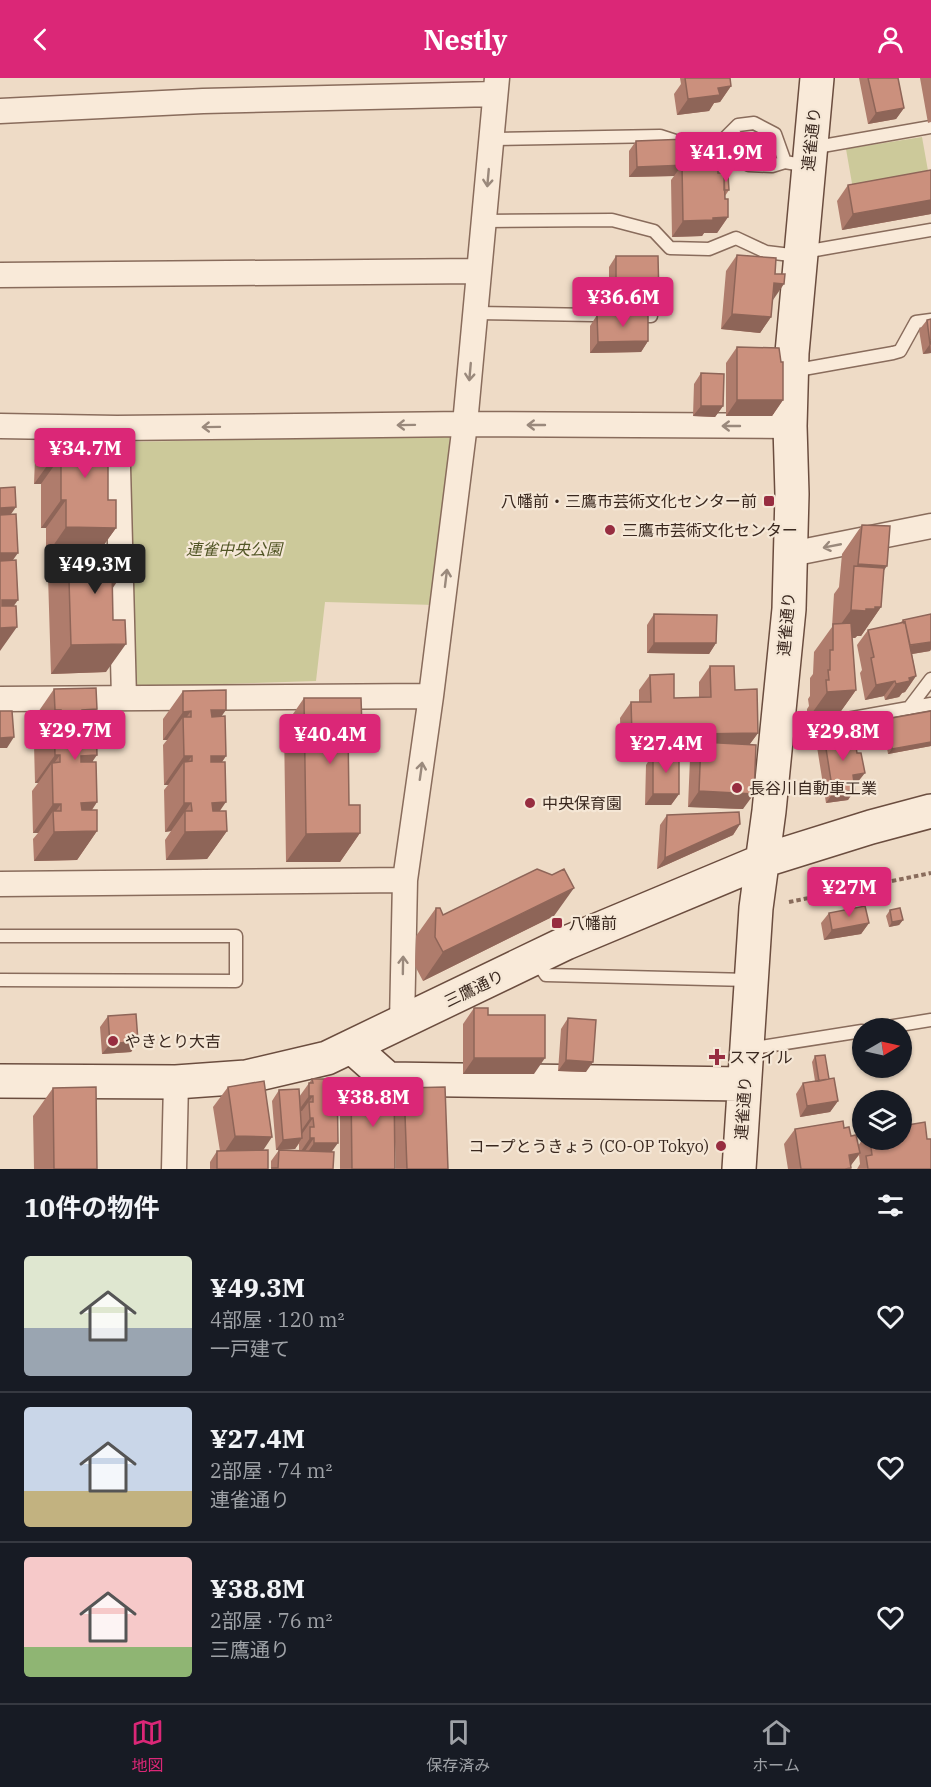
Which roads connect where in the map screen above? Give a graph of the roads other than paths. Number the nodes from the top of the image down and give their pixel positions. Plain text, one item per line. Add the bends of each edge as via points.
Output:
1 (817, 78) edge
2 (496, 86) edge
3 (0, 111) edge
4 (931, 127) edge
5 (491, 139) junction
6 (720, 143) junction
7 (802, 159) junction
8 (484, 221) junction
9 (931, 230) edge
10 (800, 255) junction
11 (479, 271) junction
12 (0, 275) edge
13 (475, 313) junction
14 (651, 316) edge
15 (931, 320) edge
16 (791, 371) junction
17 (465, 424) junction
18 (0, 426) edge
19 (790, 426) junction
20 (117, 429) junction
21 (931, 526) edge
22 (791, 554) junction
23 (931, 679) edge
24 (431, 696) junction
25 (124, 698) junction
26 (0, 699) edge
27 (931, 704) edge
28 (909, 708) junction
29 (776, 732) junction
30 (931, 811) edge
31 (762, 861) junction
32 (405, 879) junction
33 (0, 884) edge
34 (0, 936) edge
35 (535, 959) junction
36 (0, 980) edge
37 (750, 980) junction
38 (931, 1020) edge
39 (402, 1023) junction
40 (912, 1023) edge
41 (852, 1033) edge
42 (352, 1047) junction
43 (747, 1049) junction
44 (0, 1081) edge
45 (176, 1082) junction
46 (744, 1083) junction
47 (174, 1169) edge
48 (739, 1169) edge

1 - 7 main road, 連雀通り
2 - 3 street
2 - 5 street
4 - 7 lane
5 - 6 lane via 660,136 700,149
5 -> 8 street
6 - 7 lane via 731,156 749,165 772,166
6 - 7 lane via 738,125 754,123 775,134
7 - 10 main road, 連雀通り
8 - 10 lane via 612,220 654,231 670,248 709,249 736,238 766,252
8 - 11 street
9 - 10 lane
10 - 16 main road, 連雀通り
11 - 12 street
11 - 13 street
13 - 14 lane
13 -> 17 street
15 - 16 lane via 916,322 900,351
16 - 19 main road, 連雀通り
19 -> 17 street
17 -> 20 street
24 -> 17 street
18 - 20 street
19 - 22 main road, 連雀通り
20 - 25 street
21 -> 22 street
22 - 29 main road, 連雀通り
23 - 28 lane
24 - 25 street
32 -> 24 street
25 - 26 street
27 - 28 lane
28 - 29 lane
29 - 31 main road, 連雀通り
30 - 31 main road, 三鷹通り
31 - 35 main road, 三鷹通り
31 - 37 main road, 連雀通り
32 - 33 street
39 -> 32 street
34 - 36 lane via 236,936 236,981
35 - 37 lane via 546,975
35 - 39 main road, 三鷹通り
37 - 43 main road, 連雀通り
38 - 40 lane
39 - 42 main road, 三鷹通り
41 - 43 lane
42 - 45 main road, 三鷹通り via 327,1058 246,1077
42 - 46 main road via 388,1079
43 - 46 main road, 連雀通り
44 - 45 main road, 三鷹通り
45 - 47 street
46 - 48 main road, 連雀通り

